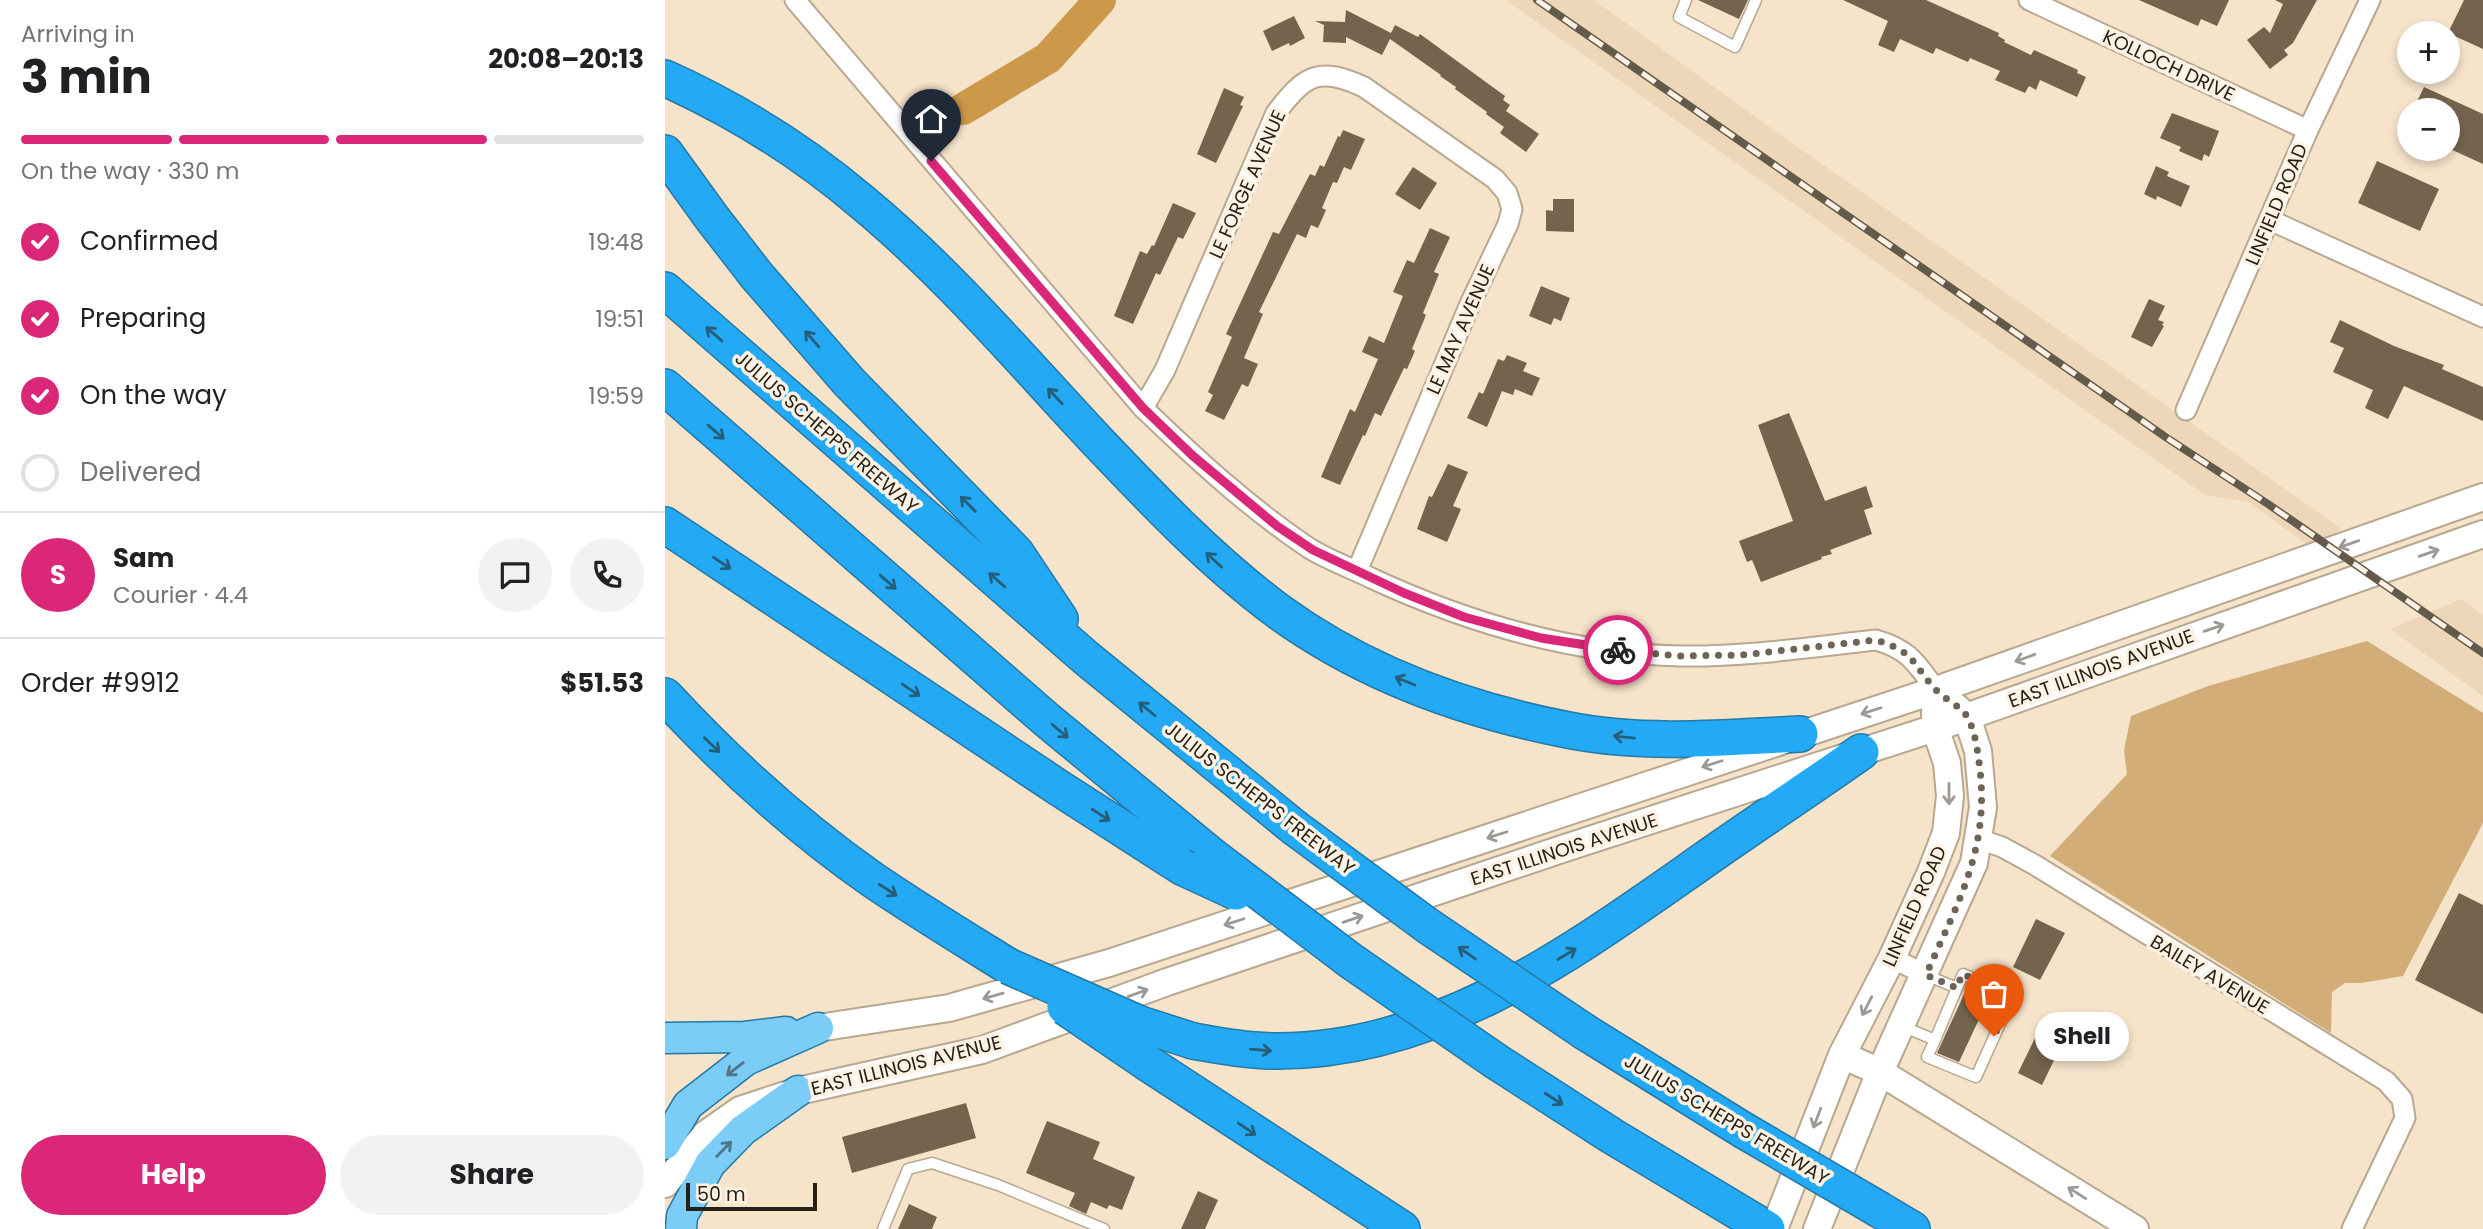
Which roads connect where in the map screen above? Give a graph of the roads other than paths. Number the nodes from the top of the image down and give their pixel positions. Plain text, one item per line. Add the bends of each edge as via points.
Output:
1 (795, 0) edge
2 (1686, 0) edge
3 (1756, 0) edge
4 (2029, 0) edge
5 (2370, 0) edge
6 (665, 78) edge
7 (1417, 124) joint
8 (2308, 130) junction
9 (665, 153) edge
10 (2270, 220) junction
11 (665, 290) edge
12 (2483, 317) edge
13 (665, 387) edge
14 (1143, 408) junction
15 (2186, 410) dead end
16 (2483, 497) edge
17 (665, 525) edge
18 (2483, 534) edge
19 (1357, 571) junction
20 (1085, 657) junction
21 (1936, 690) junction
22 (665, 696) edge
23 (1967, 717) junction
24 (1935, 728) junction
25 (1800, 734) junction
26 (1861, 752) junction
27 (1979, 839) junction
28 (1197, 862) junction
29 (1892, 958) junction
30 (1008, 966) junction
31 (1926, 975) junction
32 (1957, 988) junction
33 (1902, 1026) junction
34 (818, 1028) junction
35 (665, 1038) edge
36 (1935, 1040) junction
37 (1842, 1055) junction
38 (1880, 1072) junction
39 (798, 1091) junction
40 (665, 1144) edge
41 (665, 1184) edge
42 (681, 1229) edge
43 (883, 1229) edge
44 (1104, 1229) edge
45 (1402, 1229) edge
46 (1767, 1229) edge
47 (1774, 1229) edge
48 (1817, 1229) edge
49 (1912, 1229) edge
50 (2135, 1229) edge
51 (2353, 1229) edge

1 - 14 street
2 - 3 lane via 1679,17 1735,47
4 - 8 street, KOLLOCH DRIVE
5 - 8 street, LINFIELD ROAD
25 -> 6 highway via 1692,740 1570,731 1446,698 1333,646 1280,613 1179,528 957,292 862,201 750,122
7 - 14 street, LE FORGE AVENUE via 1346,79 1324,75 1307,80 1292,92 1276,113 1165,370
7 - 19 street, LE MAY AVENUE via 1495,179 1507,193 1512,209
8 - 10 street, LINFIELD ROAD
20 -> 9 highway via 1016,553 849,382 750,266
10 - 12 street
10 - 15 street, LINFIELD ROAD
20 -> 11 highway, JULIUS SCHEPPS FREEWAY
13 -> 28 highway via 1057,729
14 - 19 street via 1277,526
16 -> 21 main road, EAST ILLINOIS AVENUE
17 -> 28 highway
23 -> 18 main road, EAST ILLINOIS AVENUE
19 - 21 street via 1464,617 1541,638 1607,649 1679,656 1742,655 1876,640 1912,657
49 -> 20 highway, JULIUS SCHEPPS FREEWAY, bridge via 1585,1032 1429,926 1295,828
21 - 23 main road
21 - 24 main road, LINFIELD ROAD
21 -> 25 main road, EAST ILLINOIS AVENUE
22 -> 30 highway via 761,792 824,844
23 - 24 main road, EAST ILLINOIS AVENUE
23 - 27 main road, LINFIELD ROAD via 1981,777
24 - 26 main road, EAST ILLINOIS AVENUE
24 -> 29 main road, LINFIELD ROAD via 1947,764 1946,833
25 -> 34 main road, EAST ILLINOIS AVENUE via 1109,963 949,1008
30 -> 26 highway, bridge via 1140,1024 1193,1041 1277,1051 1371,1041 1418,1028 1468,1006 1587,942
39 -> 26 main road, EAST ILLINOIS AVENUE via 982,1050 1180,977
27 - 31 main road, LINFIELD ROAD via 1974,863
27 - 51 street, BAILEY AVENUE via 2035,865 2386,1081 2402,1099 2405,1118
28 -> 46 highway, bridge via 1297,921 1497,1062
29 - 31 street
29 -> 37 main road, LINFIELD ROAD
30 -> 45 highway, bridge
31 - 32 lane
31 - 33 main road, LINFIELD ROAD
32 - 36 lane
32 - 36 lane via 1962,974 2013,995 1976,1077 1927,1057
33 - 36 lane
33 - 38 main road, LINFIELD ROAD
34 - 35 main road via 745,1037
34 -> 40 main road via 746,1060 688,1105
37 - 38 main road
37 -> 47 main road, LINFIELD ROAD
38 - 48 main road, LINFIELD ROAD
50 -> 38 main road
39 - 41 main road, EAST ILLINOIS AVENUE via 740,1110 706,1134
42 -> 39 main road via 682,1216 710,1164 743,1130
43 - 44 lane via 908,1168 932,1163

